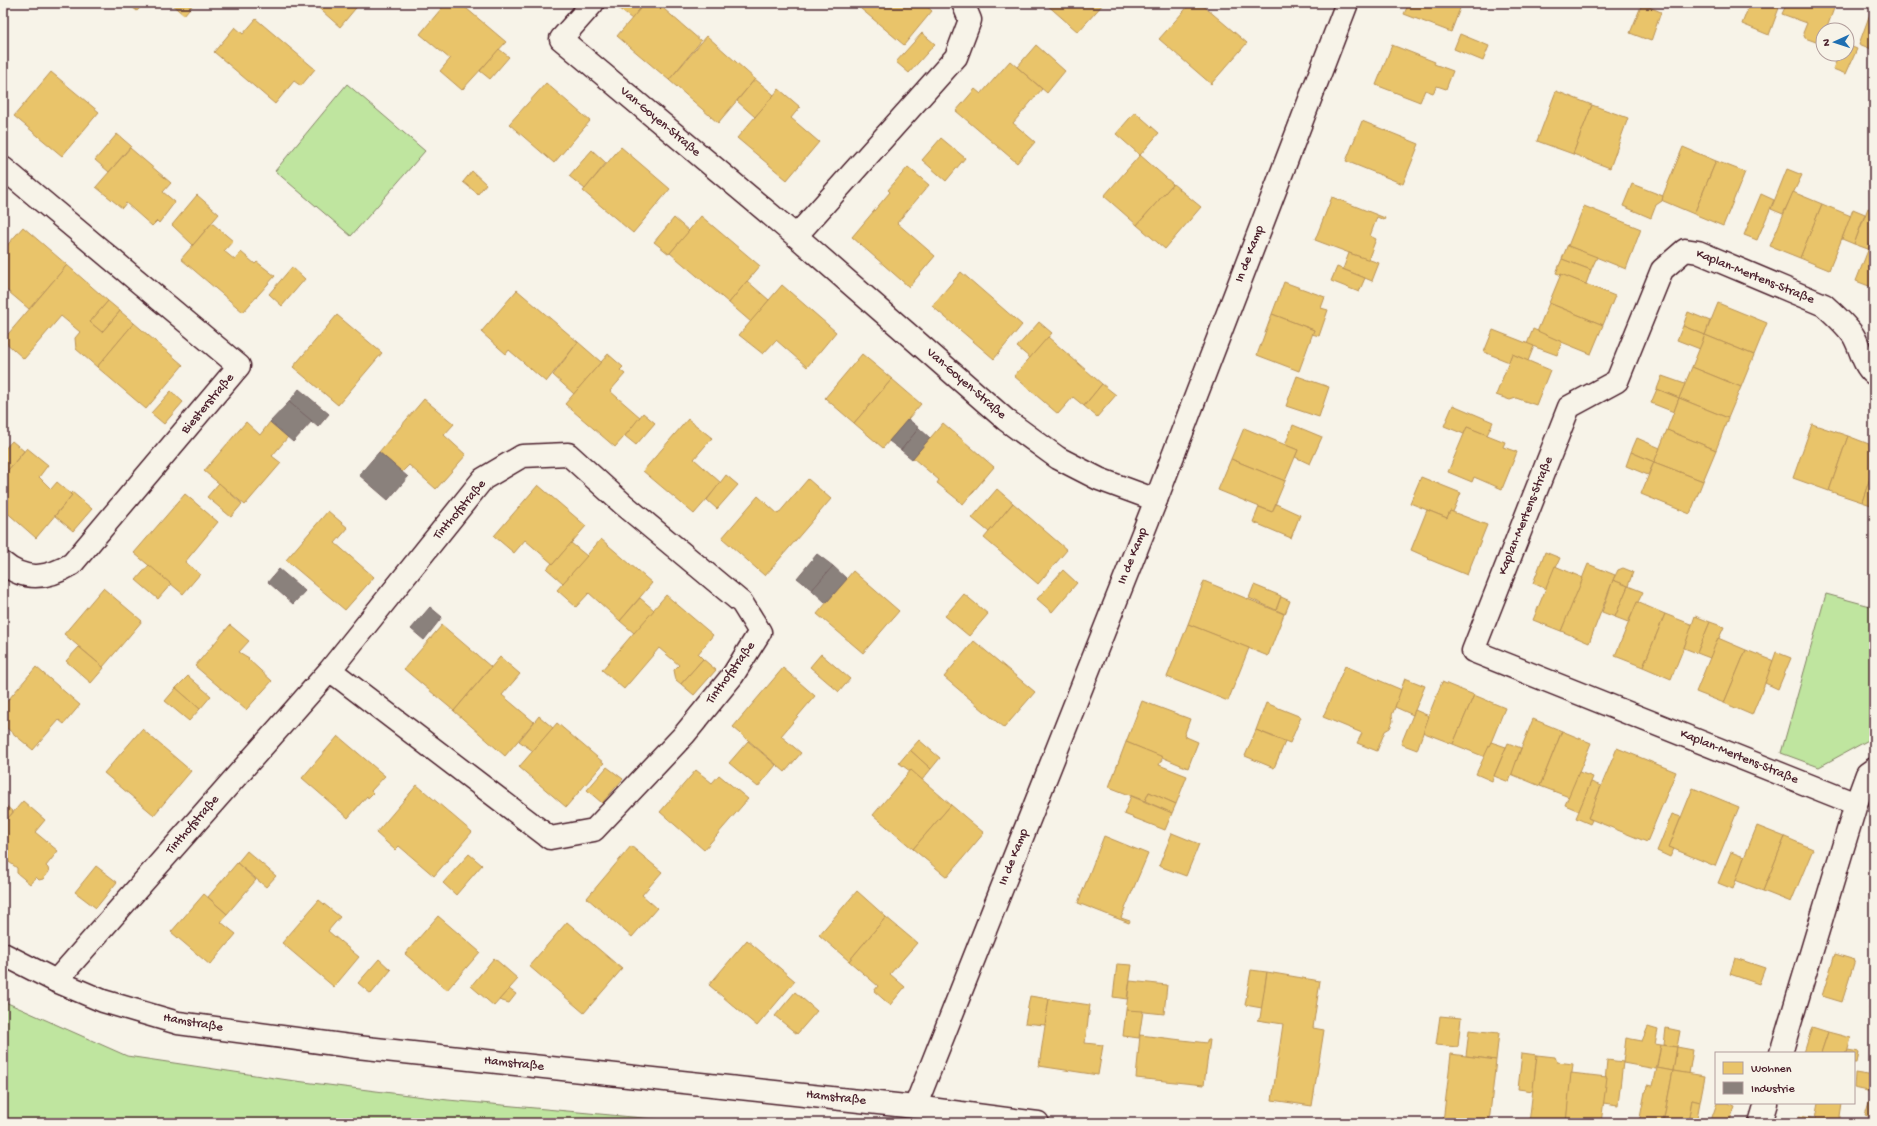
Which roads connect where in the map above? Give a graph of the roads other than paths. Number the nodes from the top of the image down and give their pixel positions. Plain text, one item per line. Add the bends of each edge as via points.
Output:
1 (593, 3) edge
2 (963, 3) edge
3 (1347, 3) edge
4 (3, 168) edge
5 (796, 236) junction
6 (1874, 374) edge
7 (1156, 500) junction
8 (3, 563) edge
9 (330, 670) junction
10 (1874, 769) edge
11 (1856, 804) junction
12 (3, 954) edge
13 (56, 981) junction
14 (1781, 1052) edge
15 (1766, 1104) edge
16 (915, 1107) junction
17 (1038, 1123) edge
18 (1760, 1123) edge

1 - 5 street, Van-Goyen-Straße via 561,40
2 - 5 street via 970,20 956,57
3 - 7 street, In de Kamp
4 - 8 street, Biesterstraße via 239,366 72,564 57,574 42,577 26,575
5 - 7 street, Van-Goyen-Straße via 1006,420 1058,458 1099,479
6 - 11 street, Kaplan-Mertens-Straße via 1868,369 1853,336 1838,317 1824,305 1698,252 1685,250 1662,270 1617,381 1570,407 1473,651
7 - 16 street, In de Kamp
9 - 9 street, Tinthofstraße via 483,479 522,456 568,454 623,504 742,603 760,632 733,675 684,735 594,830 550,838
9 - 13 street, Tinthofstraße
10 - 11 street via 1867,774
11 - 14 street
12 - 13 street, Hamstraße
13 - 16 street, Hamstraße via 103,1000 178,1023 357,1048
15 - 18 street
16 - 17 street, Hamstraße

